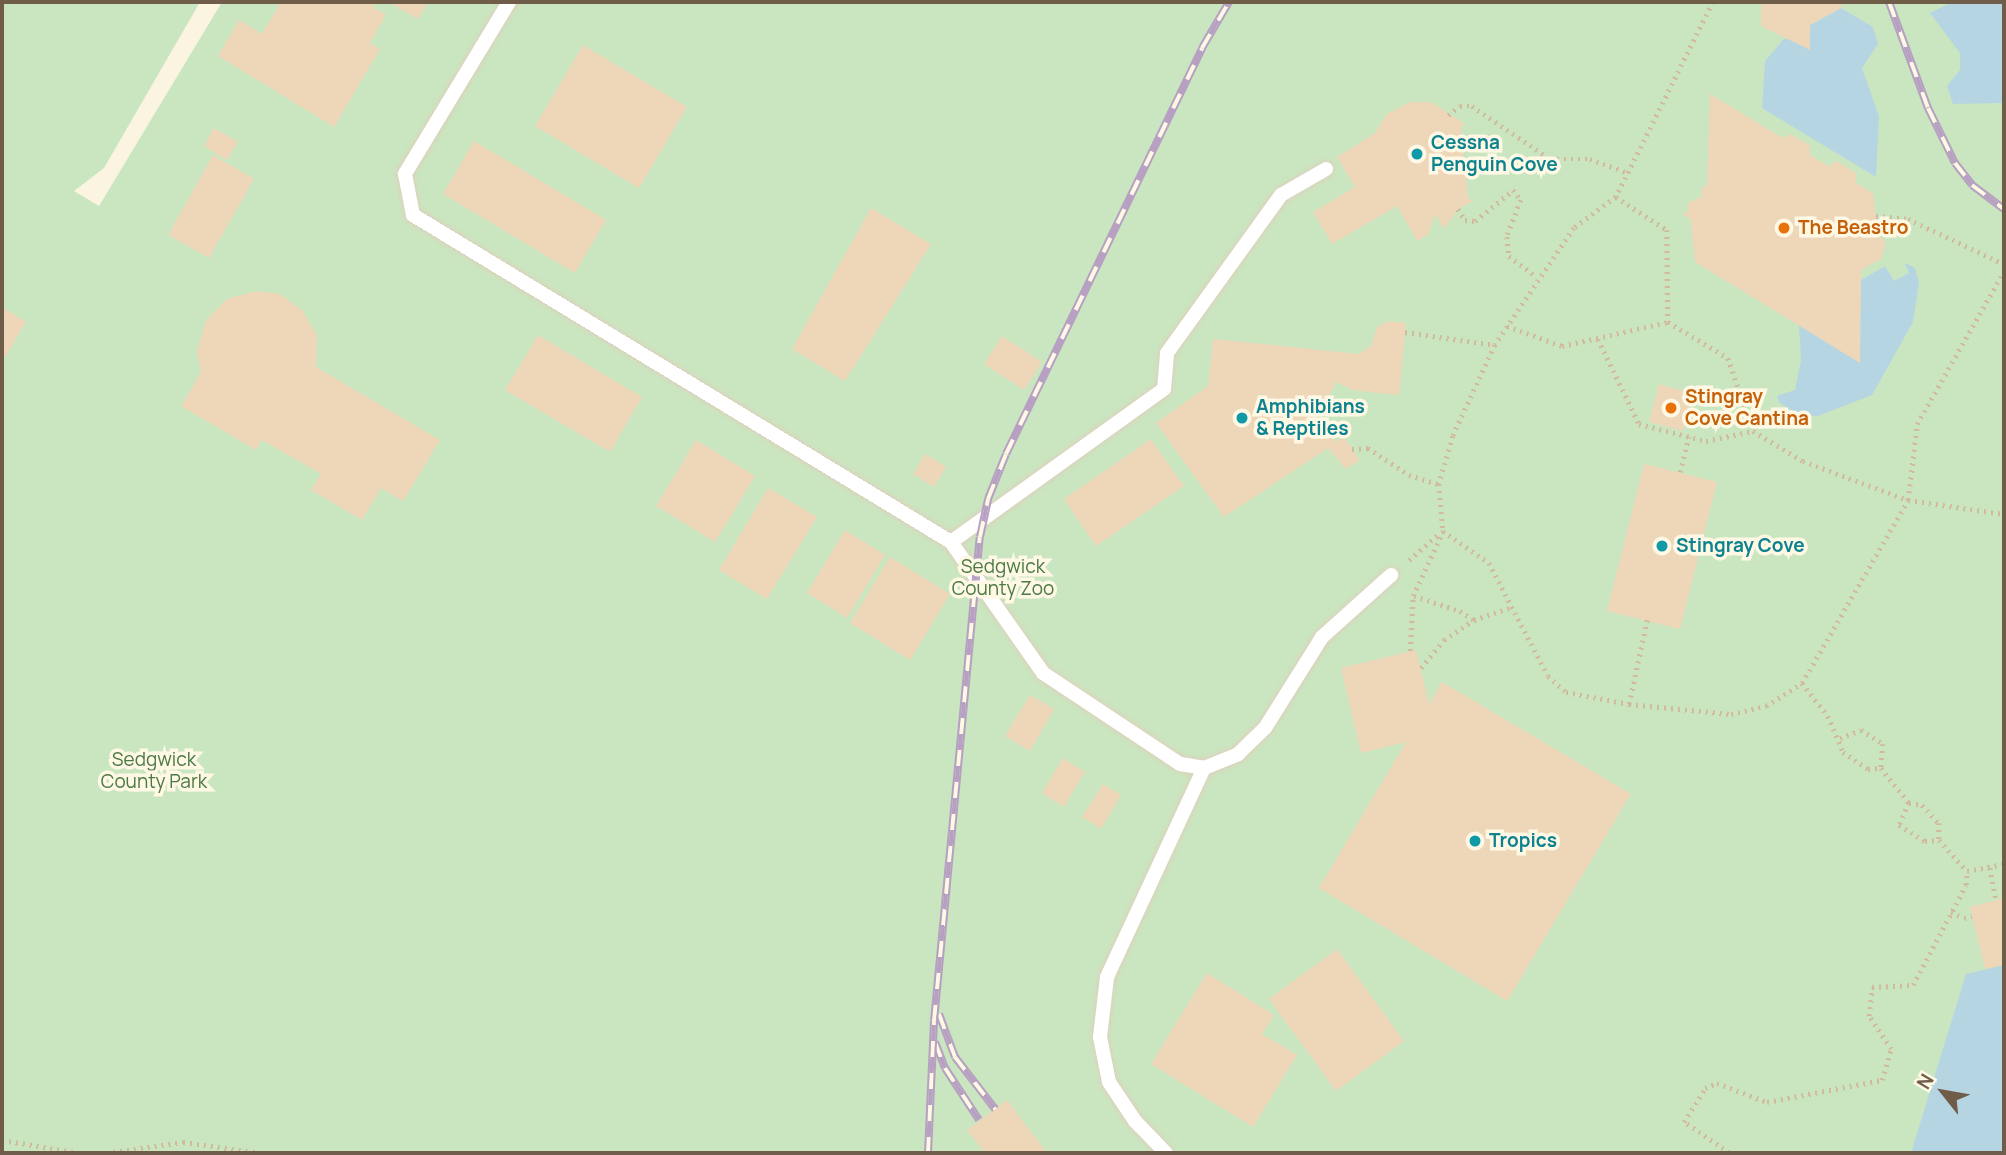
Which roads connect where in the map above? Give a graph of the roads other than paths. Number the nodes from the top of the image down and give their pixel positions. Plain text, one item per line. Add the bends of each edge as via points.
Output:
1 (509, 2) edge
2 (1326, 169) dead end
3 (951, 542) junction
4 (1391, 575) road end
5 (1204, 768) junction
6 (1166, 1153) edge

1 - 3 lane via 405,174 413,215
2 - 3 lane via 1281,195 1167,353 1164,389
3 - 5 lane via 1043,673 1180,764
4 - 5 lane via 1322,637 1265,729 1238,754
5 - 6 lane via 1107,976 1100,1037 1109,1082 1135,1121

